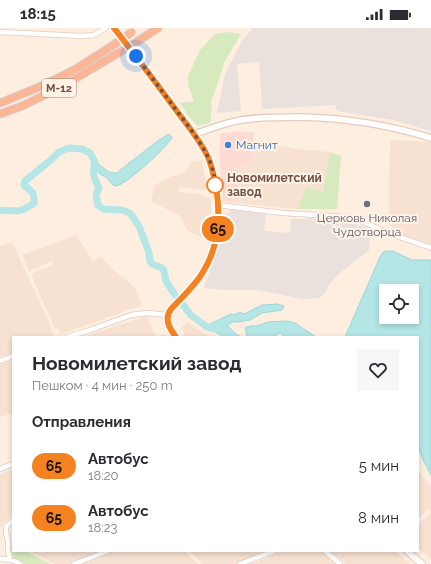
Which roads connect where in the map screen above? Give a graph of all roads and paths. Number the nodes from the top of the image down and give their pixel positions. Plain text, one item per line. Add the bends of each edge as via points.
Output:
1 (106, 28) edge
2 (114, 28) edge
3 (138, 28) edge
4 (158, 28) edge
5 (0, 32) edge
6 (0, 104) edge
7 (0, 114) edge
8 (194, 134) junction
9 (431, 138) edge
10 (218, 205) junction
11 (431, 248) edge
12 (168, 315) junction
13 (70, 336) edge
14 (175, 336) edge
15 (12, 356) edge
16 (0, 361) edge
17 (12, 464) edge
18 (0, 469) edge
19 (12, 521) edge
20 (105, 552) edge
21 (271, 552) edge
22 (326, 552) edge
23 (408, 552) edge
24 (0, 559) edge
25 (10, 560) junction
26 (20, 564) edge
27 (74, 564) edge
28 (240, 564) edge
29 (340, 564) edge
30 (422, 564) edge

1 - 5 street via 94,35 82,36
2 - 8 main road
3 - 6 highway, М-12, bridge via 74,70
4 - 7 highway, М-12, bridge via 63,86
8 - 9 street via 241,120 292,117 374,124
8 - 10 main road via 209,160
10 - 11 street via 348,217
10 - 12 main road via 218,224 213,250 203,272
12 - 13 street via 131,315
12 - 14 main road via 168,324
15 - 16 street
17 - 18 street
19 - 25 street via 6,527
20 - 27 street
21 - 28 street
22 - 29 street
23 - 30 main road
24 - 25 street
25 - 26 street

